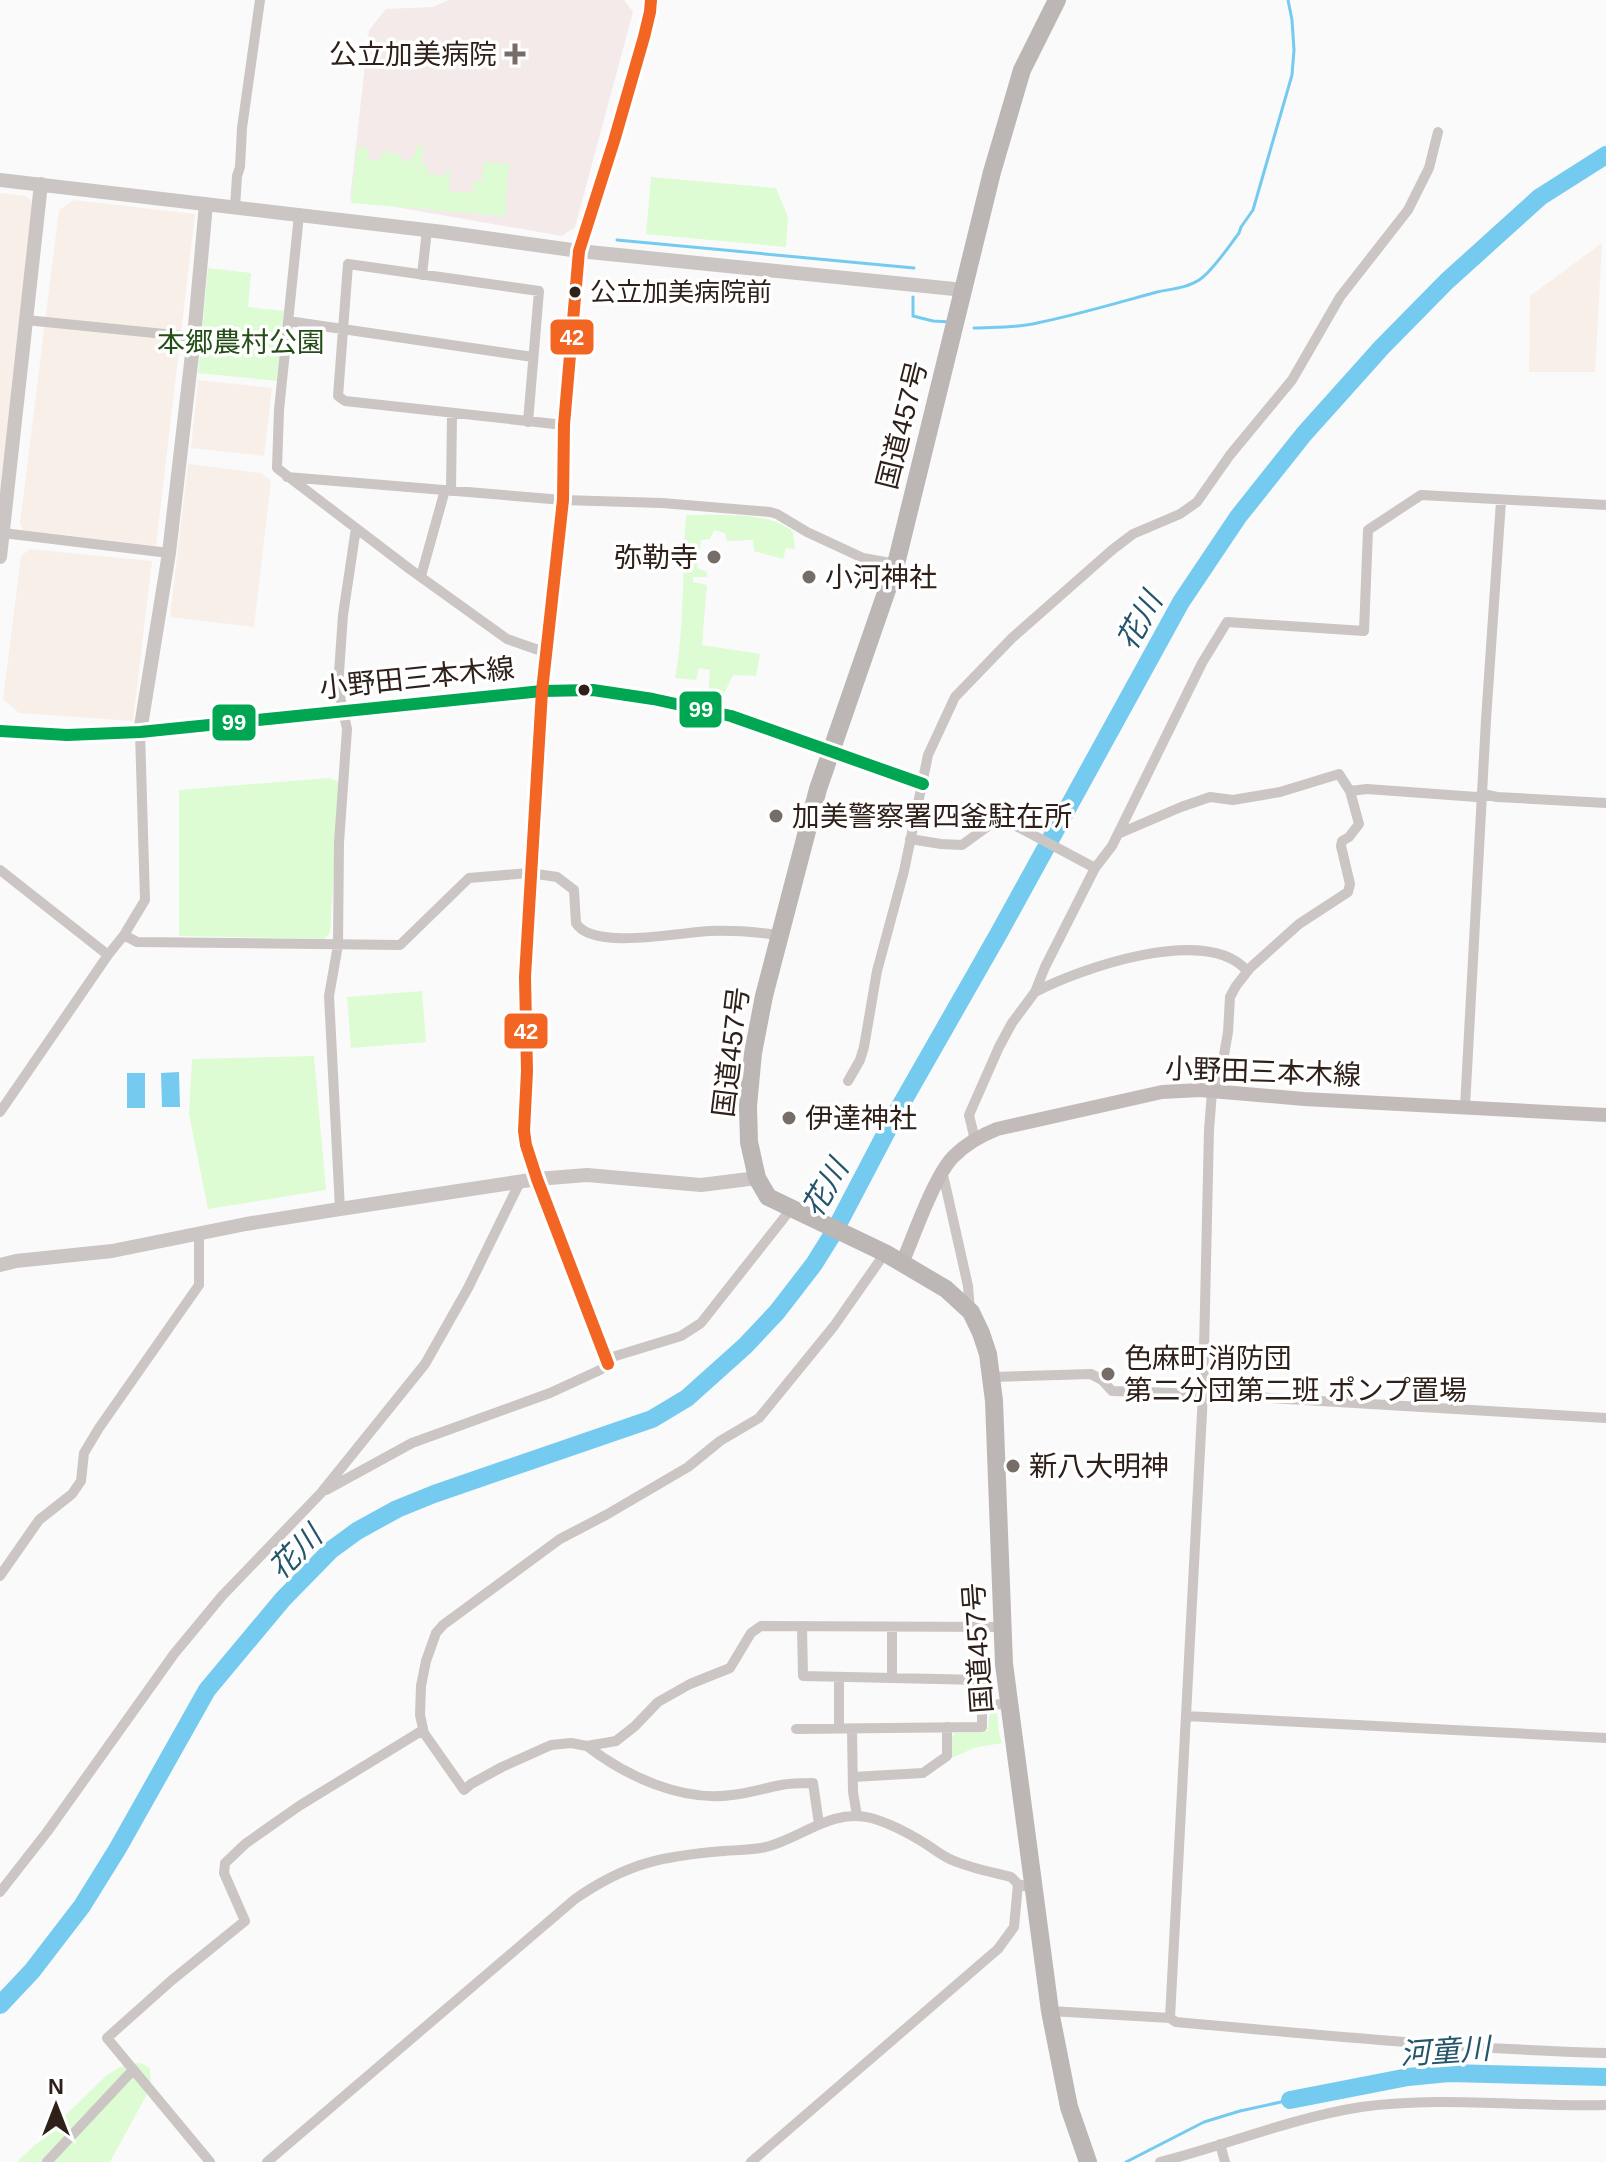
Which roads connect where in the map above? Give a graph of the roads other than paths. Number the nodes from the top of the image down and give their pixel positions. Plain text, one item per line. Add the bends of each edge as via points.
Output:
1 (260, 0) edge
2 (651, 0) edge
3 (1057, 0) edge
4 (1438, 132) dead end
5 (0, 180) edge
6 (41, 184) junction
7 (206, 204) junction
8 (235, 207) junction
9 (299, 215) junction
10 (427, 230) junction
11 (579, 251) junction
12 (422, 275) junction
13 (964, 290) junction
14 (26, 320) junction
15 (288, 321) junction
16 (342, 329) junction
17 (194, 337) junction
18 (533, 357) junction
19 (452, 414) junction
20 (528, 422) junction
21 (564, 425) junction
22 (287, 477) junction
23 (448, 490) junction
24 (563, 500) junction
25 (1501, 501) junction
26 (1606, 505) edge
27 (356, 528) junction
28 (3, 533) junction
29 (169, 553) junction
30 (0, 557) edge
31 (896, 564) junction
32 (421, 576) junction
33 (547, 653) junction
34 (542, 691) junction
35 (342, 712) junction
36 (0, 731) edge
37 (140, 732) junction
38 (831, 752) junction
39 (923, 784) junction
40 (1350, 791) junction
41 (1483, 794) junction
42 (1606, 803) edge
43 (1118, 834) junction
44 (910, 839) junction
45 (1091, 866) junction
46 (0, 870) edge
47 (530, 873) junction
48 (124, 935) junction
49 (779, 935) junction
50 (338, 945) junction
51 (108, 955) junction
52 (1247, 971) junction
53 (1035, 992) junction
54 (848, 1081) dead end
55 (1212, 1092) junction
56 (1465, 1107) junction
57 (0, 1112) edge
58 (1606, 1115) edge
59 (975, 1140) junction
60 (940, 1175) junction
61 (757, 1178) junction
62 (537, 1179) junction
63 (520, 1182) junction
64 (340, 1209) junction
65 (791, 1209) junction
66 (199, 1234) junction
67 (885, 1253) junction
68 (902, 1263) junction
69 (0, 1265) edge
70 (971, 1312) junction
71 (608, 1364) junction
72 (992, 1377) junction
73 (1203, 1394) junction
74 (1606, 1418) edge
75 (321, 1493) junction
76 (1, 1573) edge
77 (802, 1626) junction
78 (892, 1627) junction
79 (1002, 1627) junction
80 (839, 1677) junction
81 (892, 1678) junction
82 (1009, 1704) junction
83 (982, 1705) junction
84 (1186, 1716) junction
85 (947, 1727) junction
86 (796, 1729) dead end
87 (839, 1729) junction
88 (852, 1729) junction
89 (423, 1730) junction
90 (1606, 1738) edge
91 (587, 1746) junction
92 (853, 1777) junction
93 (857, 1816) junction
94 (819, 1824) junction
95 (1026, 1887) junction
96 (0, 1892) edge
97 (1050, 2011) junction
98 (1170, 2018) junction
99 (1606, 2053) edge
100 (133, 2070) junction
101 (1606, 2105) edge
102 (1220, 2144) junction
103 (47, 2162) edge
104 (210, 2162) edge
105 (267, 2162) edge
106 (751, 2162) edge
107 (1088, 2162) edge
108 (1160, 2162) edge
109 (1225, 2162) edge

1 - 8 street
2 - 11 street via 616,137
3 - 13 highway, 国道457号 via 1022,70
4 - 39 street via 1429,168 1408,210 1340,297 1292,380 1197,502 1133,534 1012,638 955,697 928,755
5 - 6 street
6 - 7 street
6 - 14 street
7 - 8 street
7 - 17 street
8 - 9 street
9 - 10 street
9 - 15 street
10 - 11 street
10 - 12 street
11 - 13 street
11 - 21 street
12 - 16 street via 348,264
12 - 18 street via 539,291
13 - 31 highway, 国道457号
14 - 17 street
14 - 28 street
15 - 16 street
15 - 22 street via 277,468
16 - 18 street
16 - 19 street via 338,396
17 - 29 street
18 - 20 street
19 - 20 street
19 - 23 street
20 - 21 street
21 - 24 street
22 - 23 street
22 - 27 street
23 - 24 street
23 - 32 street
24 - 31 street via 770,512 863,558
24 - 33 street
25 - 26 street
25 - 41 street
25 - 43 street via 1421,495 1373,525 1368,530 1364,631 1227,622
27 - 32 street
27 - 35 street via 340,639
28 - 29 street
28 - 30 street
29 - 37 street
31 - 38 highway, 国道457号
32 - 33 street via 507,639
33 - 34 street
34 - 35 main road, 小野田三本木線
34 - 38 main road, 小野田三本木線 via 593,690 653,699 731,716
34 - 47 street
35 - 37 main road, 小野田三本木線
35 - 50 street via 347,729
36 - 37 main road, 小野田三本木線
37 - 48 street via 145,900
38 - 39 street
38 - 49 highway, 国道457号
39 - 44 street
40 - 41 street
40 - 43 street via 1339,774 1280,792 1233,800 1210,797
40 - 52 street via 1359,824 1341,846 1348,892 1299,924
41 - 42 street
41 - 56 street
43 - 45 street
44 - 45 street via 962,845 998,819
44 - 54 street via 864,1047
45 - 53 street
46 - 51 street
47 - 49 street via 557,877 571,887 576,892 578,927 596,936 742,930
47 - 50 street via 469,878 400,945
47 - 62 street via 524,1131
48 - 50 street via 137,942
48 - 51 street
49 - 61 highway, 国道457号 via 753,1053 748,1106
50 - 64 street via 329,996
51 - 57 street
52 - 53 street via 1223,955 1158,952 1074,973
52 - 55 street via 1230,997 1221,1072
53 - 59 street via 999,1047 969,1115
55 - 56 main road, 小野田三本木線
55 - 59 main road, 小野田三本木線 via 1162,1092 1113,1101 1016,1123
55 - 73 street
56 - 58 main road, 小野田三本木線
59 - 60 main road, 小野田三本木線 via 953,1156
60 - 68 main road, 小野田三本木線
60 - 70 street
61 - 62 street via 701,1185 587,1175
61 - 65 highway, 国道457号 via 768,1197
62 - 63 street
62 - 71 street
63 - 64 street
63 - 75 street via 425,1364
64 - 66 street
65 - 67 highway, 国道457号
65 - 71 street via 701,1323 681,1336 609,1358
66 - 69 street
66 - 76 street via 199,1285 99,1428 84,1453 81,1481 39,1520
67 - 68 highway, 国道457号
67 - 89 street via 759,1418 688,1467 560,1539 443,1625 426,1661 420,1702
68 - 70 highway, 国道457号 via 946,1289
70 - 72 highway, 国道457号
71 - 75 street via 550,1393 412,1443
72 - 73 street via 1091,1374 1112,1391
72 - 79 highway, 国道457号
73 - 74 street
73 - 84 street
75 - 96 street via 174,1654
77 - 78 street
77 - 80 street via 803,1676
77 - 91 street via 755,1628 730,1668 658,1702 616,1741
78 - 79 street
78 - 81 street
79 - 82 highway, 国道457号
80 - 81 street
80 - 87 street
81 - 83 street via 982,1680
82 - 83 street
82 - 95 highway, 国道457号
83 - 85 street via 982,1727
84 - 90 street
84 - 98 street
85 - 88 street
85 - 92 street via 947,1756 923,1773
86 - 87 street
87 - 88 street
88 - 92 street
89 - 91 street via 464,1790 551,1745
89 - 100 street via 299,1806 225,1863 224,1873 245,1921 107,2038
91 - 94 street via 661,1787 703,1795 813,1783
92 - 93 street
93 - 94 street
93 - 95 street via 883,1822 950,1860 1011,1877
94 - 105 street via 771,1846 654,1860 600,1882
95 - 97 highway, 国道457号
95 - 106 street via 1014,1927 998,1949
97 - 98 street
97 - 107 highway, 国道457号 via 1069,2107
98 - 99 street via 1314,2034
100 - 103 street
100 - 104 street
101 - 102 street via 1424,2101 1362,2107
102 - 108 street
102 - 109 street

